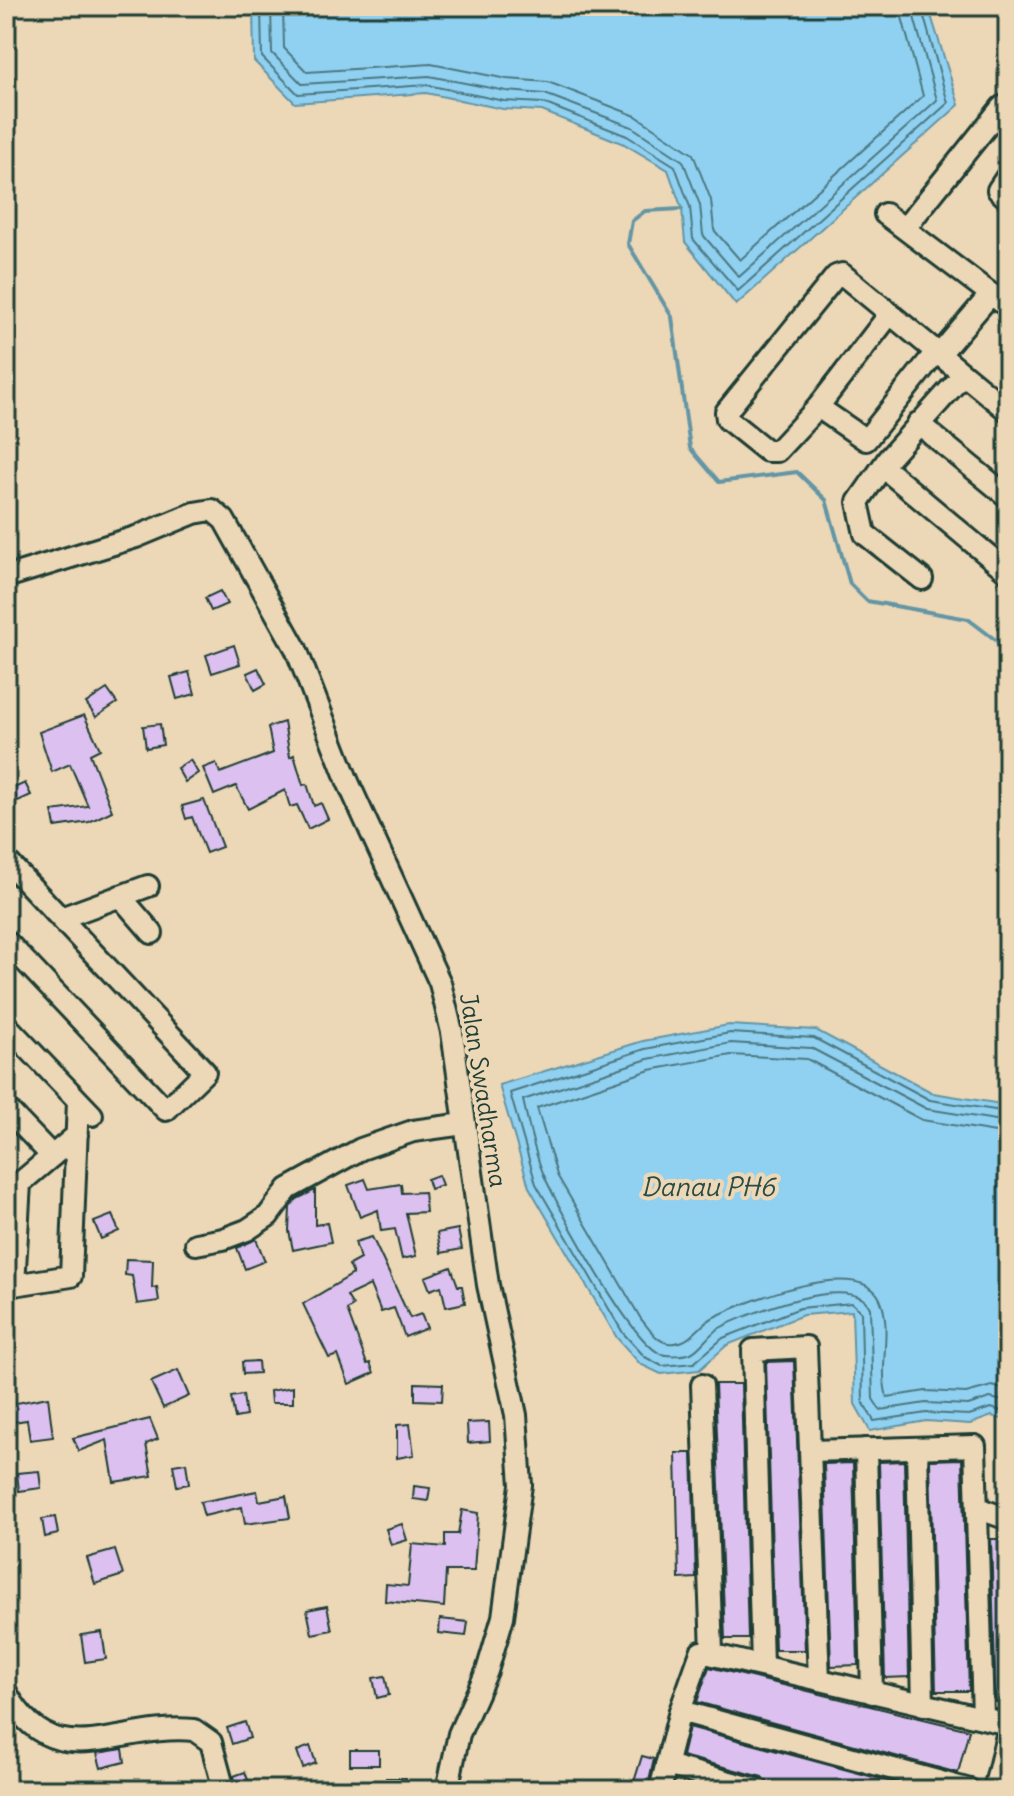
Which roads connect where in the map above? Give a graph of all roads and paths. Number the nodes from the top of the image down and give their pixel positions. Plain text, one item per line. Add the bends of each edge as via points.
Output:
1 (1002, 107) dead end
2 (1008, 175) edge
3 (1008, 199) edge
4 (885, 214) dead end
5 (905, 228) junction
6 (991, 294) junction
7 (1008, 307) edge
8 (889, 315) junction
9 (938, 353) junction
10 (963, 375) junction
11 (818, 407) junction
12 (1008, 411) edge
13 (918, 423) junction
14 (866, 440) junction
15 (886, 464) junction
16 (1008, 497) edge
17 (1008, 572) edge
18 (6, 577) edge
19 (922, 579) dead end
20 (6, 860) edge
21 (148, 886) dead end
22 (120, 896) junction
23 (61, 918) junction
24 (152, 933) dead end
25 (6, 941) edge
26 (6, 1025) edge
27 (6, 1108) edge
28 (464, 1124) junction
29 (77, 1135) junction
30 (52, 1156) junction
31 (13, 1196) edge
32 (196, 1244) dead end
33 (702, 1385) dead end
34 (917, 1448) junction
35 (866, 1449) junction
36 (811, 1451) junction
37 (977, 1508) junction
38 (1008, 1519) edge
39 (712, 1652) junction
40 (762, 1665) junction
41 (819, 1680) junction
42 (6, 1692) edge
43 (872, 1693) junction
44 (923, 1705) junction
45 (680, 1711) junction
46 (983, 1717) junction
47 (1008, 1724) edge
48 (1008, 1731) edge
49 (666, 1765) junction
50 (224, 1790) edge
51 (447, 1790) edge
52 (660, 1790) edge
53 (759, 1790) edge
54 (970, 1790) edge
55 (994, 1790) edge

1 - 5 street
2 - 3 street via 998,190
4 - 5 street
5 - 6 street
6 - 7 street
6 - 9 street
8 - 9 street
8 - 11 street
8 - 11 street via 848,276 836,276 725,416 772,453
9 - 10 street
9 - 14 street
10 - 12 street
10 - 13 street
11 - 14 street
13 - 15 street
13 - 16 street
14 - 15 street
15 - 17 street
15 - 19 street via 858,502 861,526
18 - 28 street, Jalan Swadharma via 136,537 194,513 212,510 224,520 296,649 348,782 440,983
20 - 23 street
21 - 22 street
22 - 23 street
22 - 24 street
23 - 25 street via 205,1072 166,1110
26 - 29 street via 85,1108
27 - 30 street
28 - 32 street via 413,1131 361,1149 288,1189 268,1216 247,1230
28 - 51 street, Jalan Swadharma via 488,1285 518,1426 521,1485 503,1617 487,1671 459,1734
29 - 30 street
29 - 31 street via 71,1276 14,1285
30 - 31 street via 20,1183
33 - 39 street
34 - 35 street
34 - 37 street via 975,1446
34 - 44 street
35 - 36 street
35 - 43 street
36 - 40 street via 806,1347 753,1350
36 - 41 street
37 - 38 street
37 - 46 street
39 - 40 street
39 - 45 street via 698,1654
40 - 41 street
41 - 43 street
42 - 50 street via 26,1723 54,1738 194,1730 211,1742
43 - 44 street
44 - 46 street
45 - 49 street
45 - 54 street
46 - 47 street
48 - 55 street
49 - 52 street
49 - 53 street

